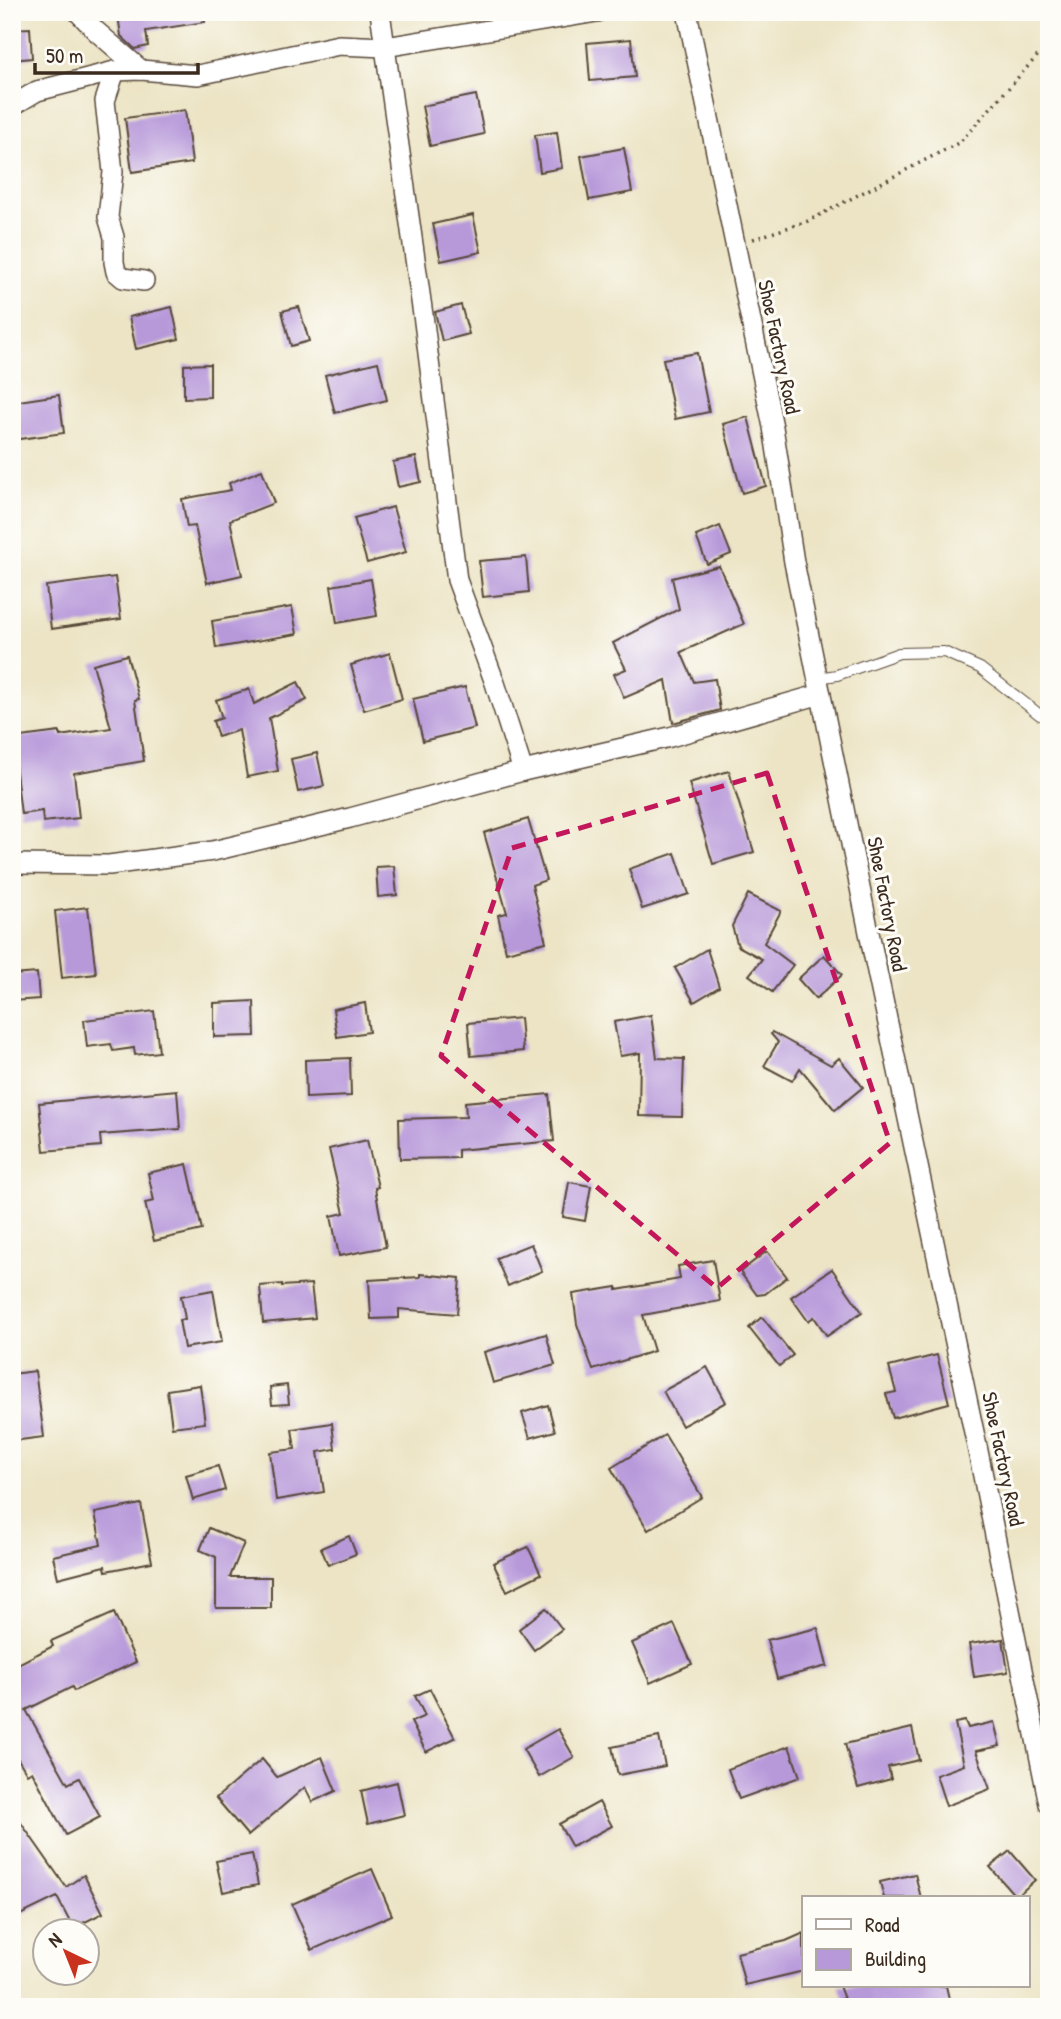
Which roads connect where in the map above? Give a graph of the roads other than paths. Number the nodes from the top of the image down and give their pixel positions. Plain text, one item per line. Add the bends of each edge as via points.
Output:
1 (78, 12) edge
2 (380, 12) edge
3 (597, 12) edge
4 (688, 12) edge
5 (385, 47) junction
6 (141, 70) junction
7 (115, 71) junction
8 (12, 106) edge
9 (144, 281) dead end
10 (819, 686) junction
11 (1049, 717) edge
12 (523, 771) junction
13 (12, 864) edge
14 (1049, 1804) edge

1 - 6 street
2 - 5 street
3 - 5 street
4 - 10 street, Shoe Factory Road via 773,427
5 - 6 street via 339,45 198,75
5 - 12 street via 457,580
6 - 7 street
7 - 8 street via 37,91
7 - 9 street via 105,101 113,172 108,217 114,262 123,278
10 - 11 lane via 899,653 944,652 980,668 1040,715
10 - 12 street via 670,737
10 - 14 street, Shoe Factory Road
12 - 13 street via 213,851 109,865

